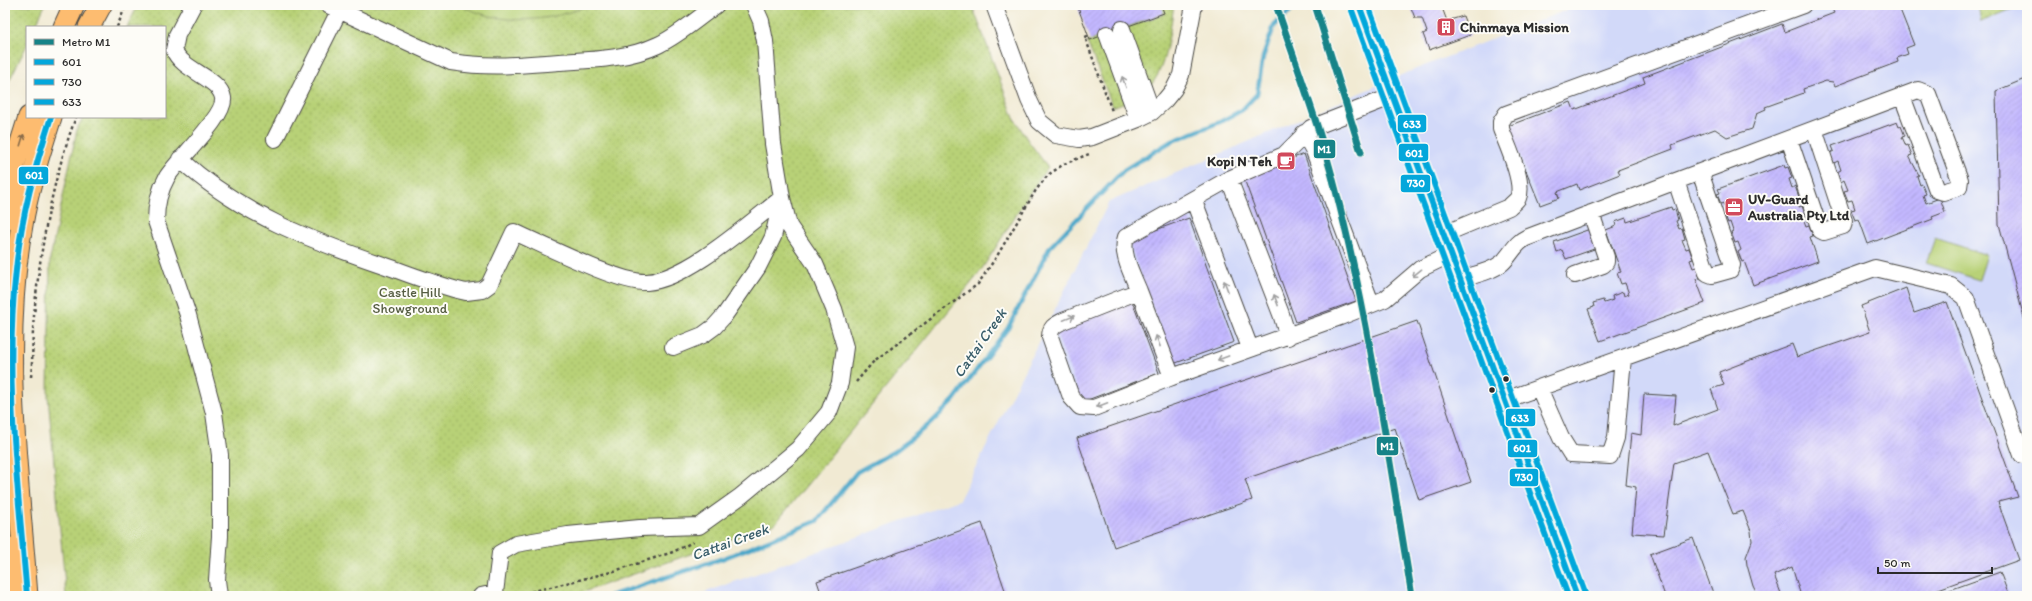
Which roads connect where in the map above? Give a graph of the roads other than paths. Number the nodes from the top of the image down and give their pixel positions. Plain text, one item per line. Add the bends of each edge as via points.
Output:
1 (74, 5) edge
2 (101, 5) edge
3 (193, 5) edge
4 (716, 5) edge
5 (754, 5) edge
6 (994, 5) edge
7 (1194, 5) edge
8 (1359, 5) edge
9 (1803, 5) edge
10 (336, 7) edge
11 (64, 26) edge
12 (90, 26) edge
13 (1114, 32) dead end
14 (1393, 96) junction
15 (1902, 96) junction
16 (1145, 115) junction
17 (29, 118) edge
18 (51, 118) edge
19 (1814, 129) junction
20 (1304, 133) junction
21 (275, 139) dead end
22 (1788, 139) junction
23 (180, 159) junction
24 (1700, 172) junction
25 (1229, 179) junction
26 (1676, 182) junction
27 (782, 198) junction
28 (1194, 201) junction
29 (1591, 213) junction
30 (5, 219) edge
31 (1444, 234) junction
32 (1451, 254) junction
33 (1575, 275) dead end
34 (1460, 279) junction
35 (1138, 291) junction
36 (1372, 303) junction
37 (1288, 337) junction
38 (673, 347) dead end
39 (1250, 348) junction
40 (1623, 358) junction
41 (1172, 377) junction
42 (1539, 388) junction
43 (1505, 400) junction
44 (2022, 455) dead end
45 (5, 546) edge
46 (39, 593) edge
47 (9, 596) edge
48 (219, 596) edge
49 (481, 596) edge
50 (1577, 596) edge

1 - 11 main road
2 - 12 main road
3 - 23 street via 177,35 174,50 182,63 216,86 223,98 223,105 216,118
4 - 10 street via 676,35 641,51 594,60 494,66 471,66 451,62
5 - 27 street via 761,21 765,41 773,144
6 - 16 street via 1033,112 1047,129 1056,135 1079,139
7 - 16 street via 1181,75 1174,89
8 - 14 main road
9 - 31 street via 1506,114 1501,122 1501,129 1518,178 1520,189 1517,199 1509,207
10 - 21 street
13 - 16 street
14 - 20 street via 1334,118
14 - 31 main road
15 - 15 street via 1918,90 1928,94 1960,180 1959,187 1943,192 1937,190
15 - 19 street
30 -> 17 main road via 14,165
18 - 46 main road via 36,164 22,225 14,289 12,346 14,413
19 - 22 street
19 - 22 street via 1844,221 1843,226 1824,232 1820,230
20 - 25 street via 1284,155
20 - 36 street via 1314,151
22 - 24 street
23 - 27 street via 223,195 288,230 466,292 482,290 489,285 514,232 609,274 645,283 665,279 702,259
23 - 48 street via 160,192 156,221 188,315 214,413 220,455 217,580
24 - 26 street
24 - 26 street via 1732,265 1730,270 1712,275 1707,273
25 - 28 street
37 -> 25 street
26 - 29 street
27 - 38 street via 767,252 724,316 703,335
27 - 49 street via 789,226 815,264 834,309 845,347 840,384 829,412 798,449 741,496 699,526 597,532 516,544 500,553 495,594
28 - 35 street via 1126,237 1125,252
39 -> 28 street
29 - 33 street via 1606,262
29 - 34 street via 1520,241 1501,263
31 - 32 main road
32 - 34 main road
32 -> 36 street via 1420,269 1385,299
34 - 43 main road
41 -> 35 street
41 -> 35 street via 1094,408 1080,407 1071,397 1050,337 1053,326
36 - 37 street
37 - 39 street
39 -> 41 street
40 - 42 street
40 - 42 street via 1616,438 1610,456 1571,454 1561,438
40 - 44 street via 1875,268 1951,286 1966,298
42 - 43 street
43 - 50 main road
45 - 47 main road

